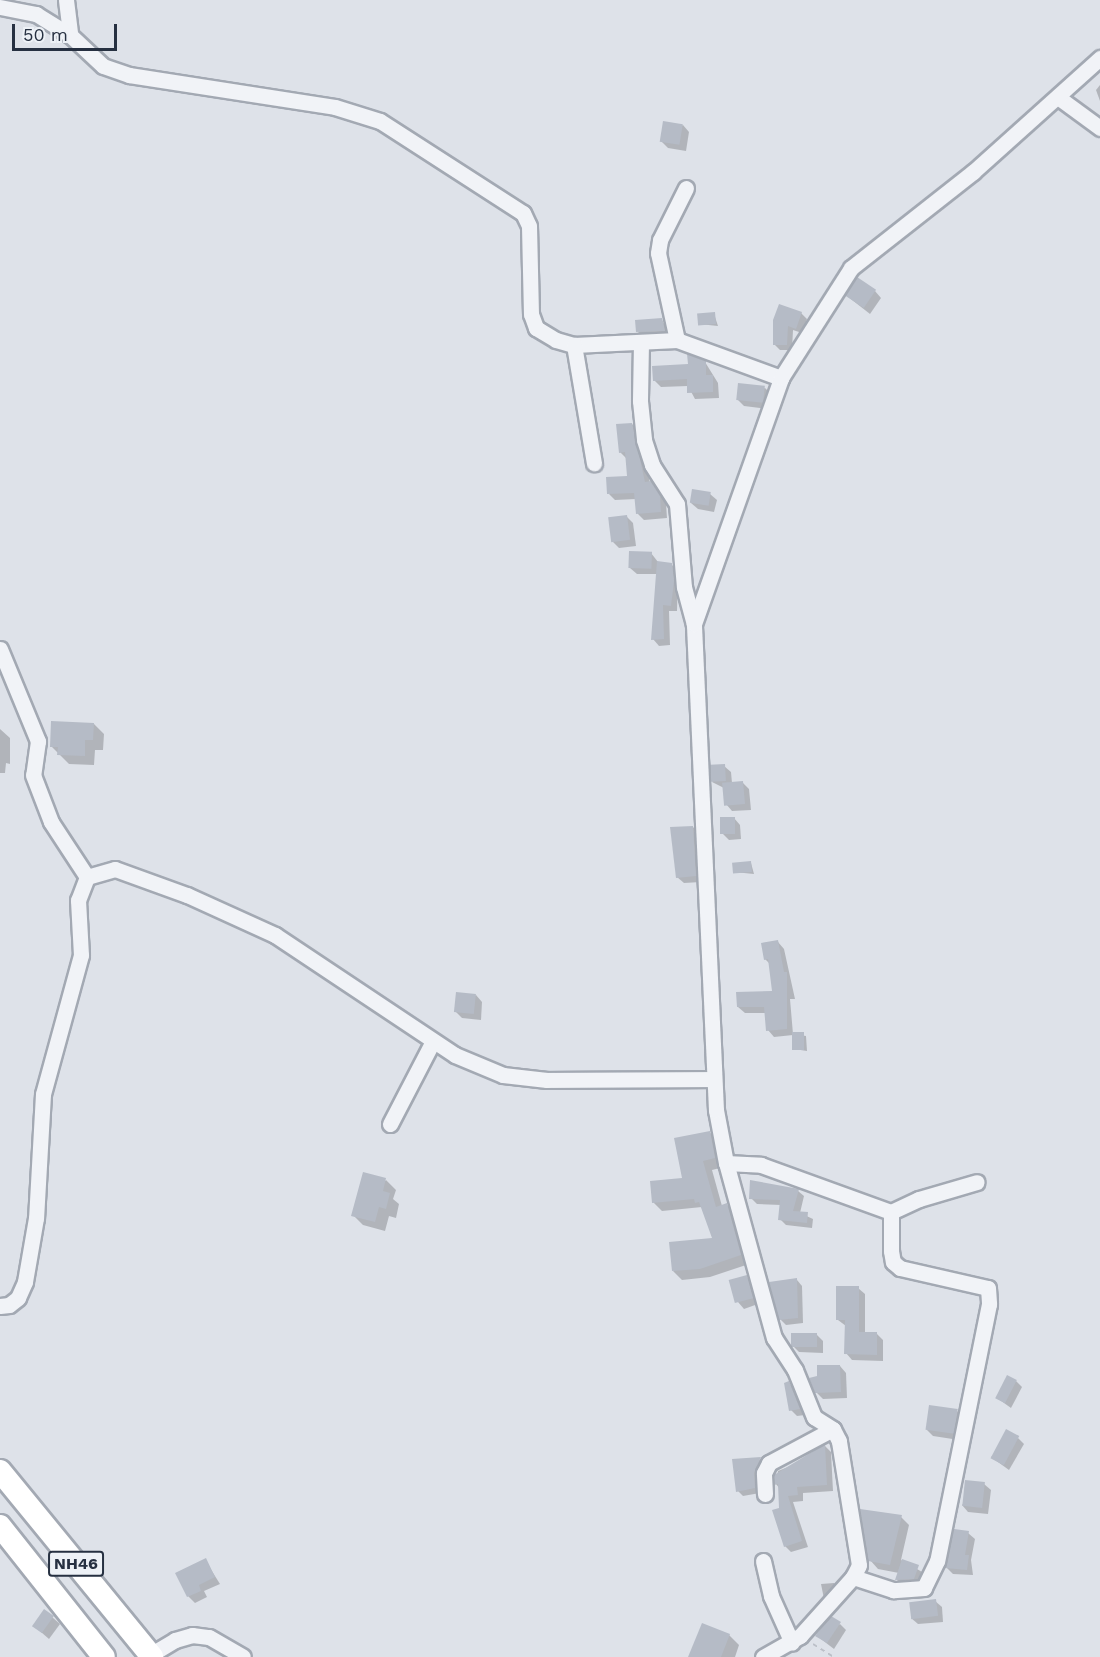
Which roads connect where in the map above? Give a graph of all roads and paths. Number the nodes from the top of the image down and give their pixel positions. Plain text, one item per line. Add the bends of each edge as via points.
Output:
1 (66, 0) edge
2 (0, 7) edge
3 (70, 35) junction
4 (1100, 58) edge
5 (1059, 98) junction
6 (1100, 128) edge
7 (686, 188) dead end
8 (677, 340) junction
9 (641, 342) junction
10 (574, 345) junction
11 (781, 378) junction
12 (594, 463) dead end
13 (694, 624) junction
14 (0, 649) edge
15 (87, 877) junction
16 (433, 1041) junction
17 (713, 1079) junction
18 (390, 1124) dead end
19 (726, 1163) junction
20 (977, 1182) dead end
21 (891, 1212) junction
22 (0, 1306) edge
23 (833, 1429) junction
24 (0, 1471) edge
25 (765, 1494) dead end
26 (0, 1526) edge
27 (763, 1561) dead end
28 (853, 1577) junction
29 (796, 1639) junction
30 (151, 1656) edge
31 (104, 1657) edge
32 (243, 1657) edge
33 (763, 1657) edge
34 (834, 1657) edge

1 - 3 street
2 - 3 street via 36,14
3 - 10 street via 103,66 129,75 356,112 380,120 429,150 523,213 529,226 531,314 536,328
4 - 5 street
5 - 6 street
5 - 11 street via 850,268
7 - 8 street via 660,240 658,253
8 - 9 street
8 - 11 street
9 - 10 street
9 - 13 street via 639,401 647,454 677,504 684,587
10 - 12 street
11 - 13 street
13 - 17 street
14 - 15 street via 38,741 33,775 51,822
15 - 16 street via 115,869 187,895 275,935
15 - 22 street via 78,900 81,955 43,1094 36,1218 25,1282 18,1298
16 - 17 street via 503,1075 547,1080
16 - 18 street
17 - 19 street
19 - 21 street via 761,1165
19 - 23 street via 774,1338 795,1370 814,1417
20 - 21 street via 919,1198
21 - 28 street via 893,1262 900,1268 978,1283 988,1288 989,1304 937,1561 924,1588 893,1590
23 - 25 street via 769,1463 764,1473
23 - 28 street via 839,1441 859,1565
24 - 30 highway, NH46
26 - 31 highway, NH46
27 - 29 street via 771,1596
28 - 29 street
29 - 33 street
29 - 34 path
30 - 32 street via 175,1640 192,1635 209,1637

